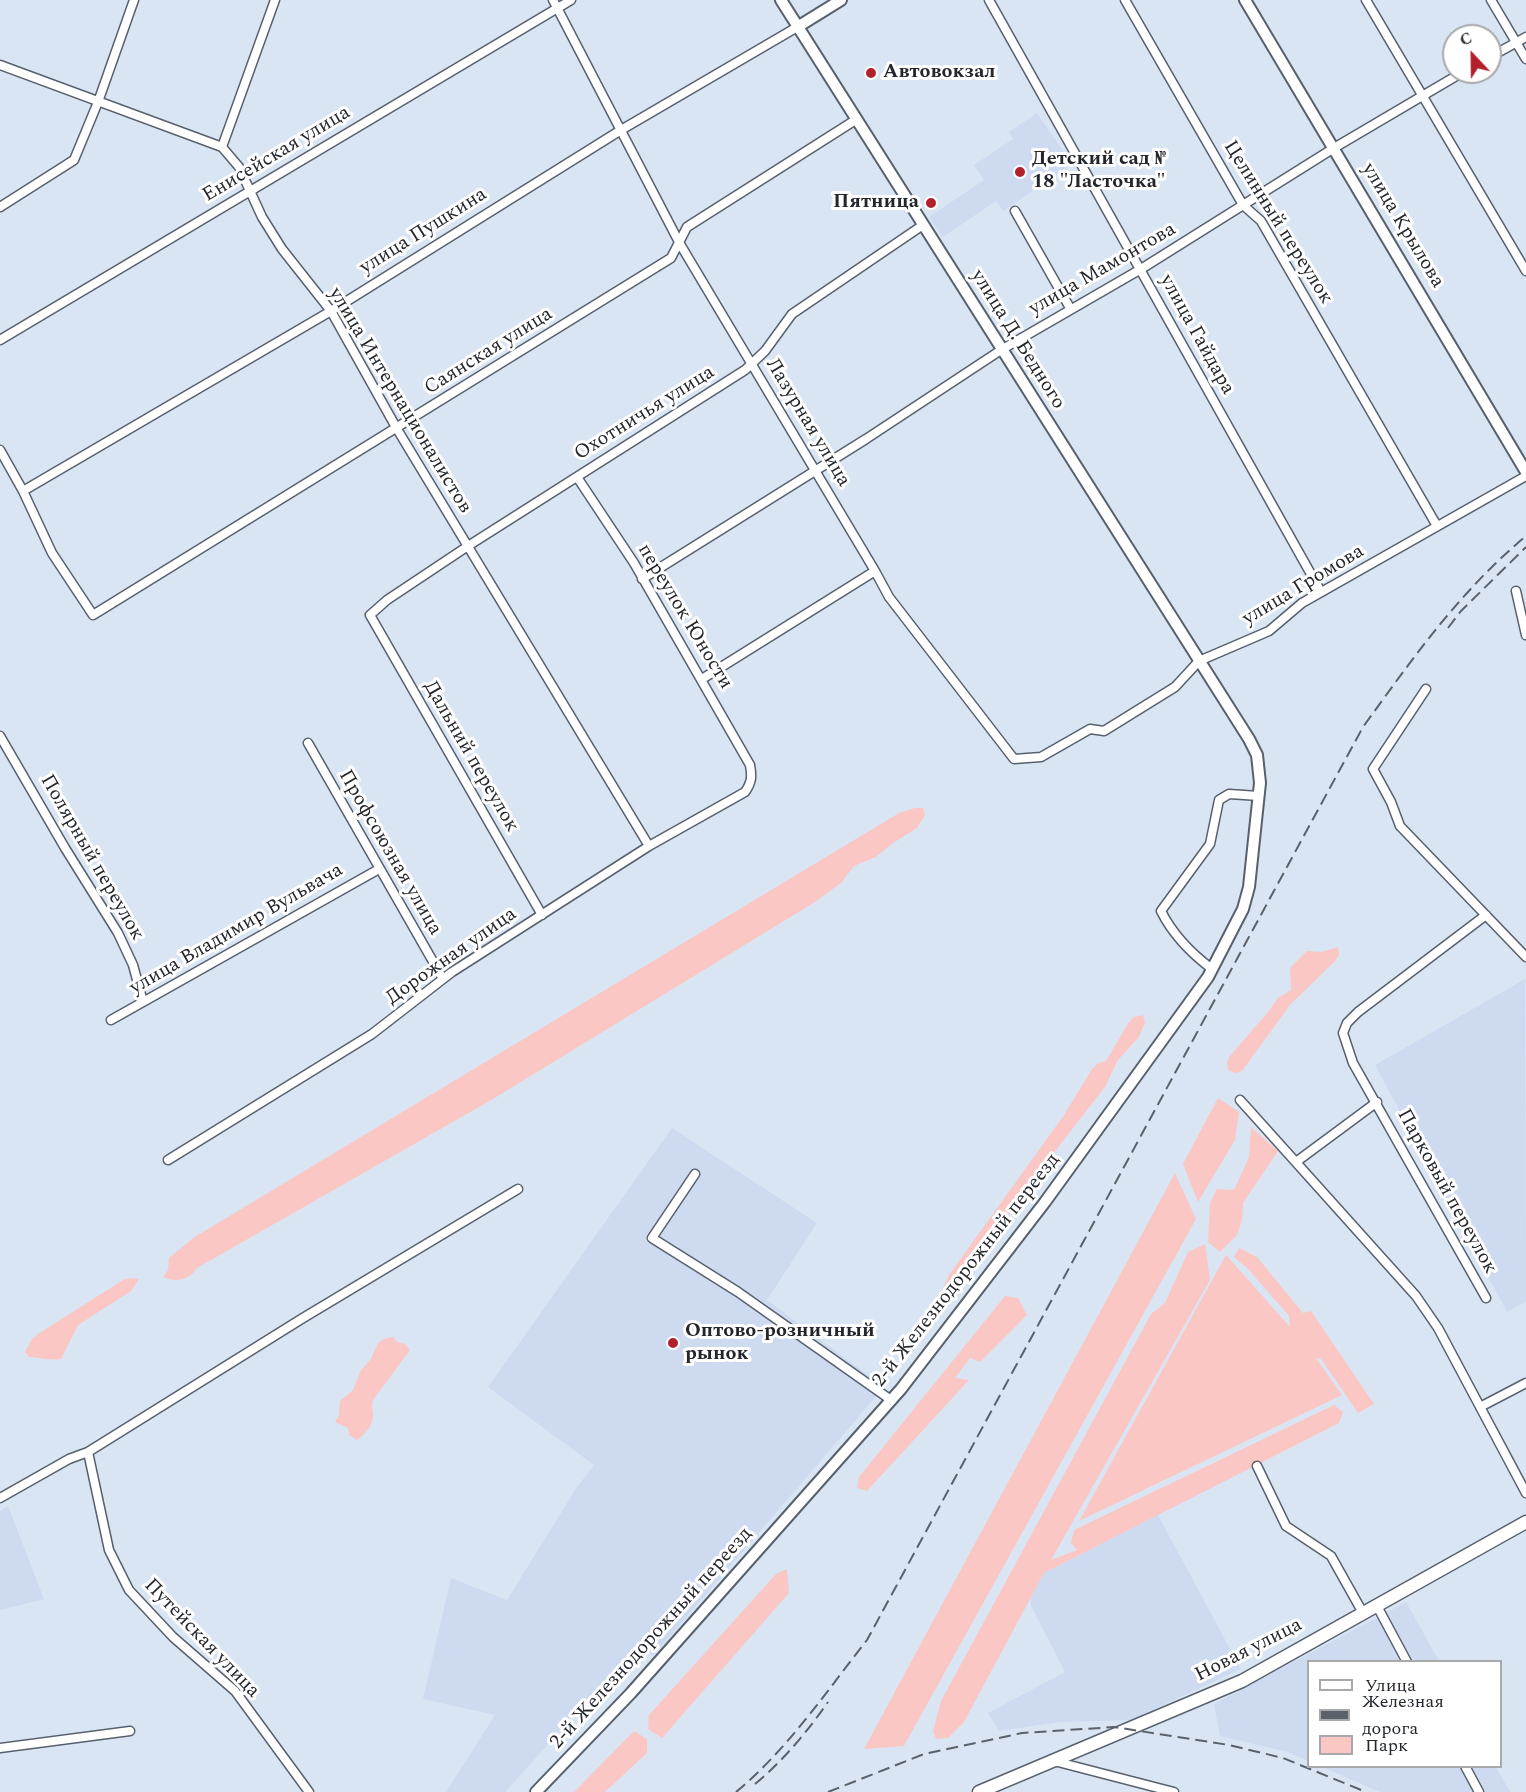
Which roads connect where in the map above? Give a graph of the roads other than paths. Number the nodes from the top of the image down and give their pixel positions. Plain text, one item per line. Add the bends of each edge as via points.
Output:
1 (135, 0) edge
2 (275, 0) edge
3 (571, 0) edge
4 (781, 0) edge
5 (841, 0) edge
6 (988, 0) edge
7 (1125, 0) edge
8 (1245, 0) edge
9 (1366, 0) edge
10 (1491, 0) edge
11 (555, 4) edge
12 (799, 26) junction
13 (1526, 37) edge
14 (1516, 42) junction
15 (1502, 50) edge
16 (1526, 59) edge
17 (0, 65) edge
18 (1442, 83) edge
19 (1422, 94) junction
20 (98, 102) junction
21 (857, 119) junction
22 (621, 130) junction
23 (222, 147) junction
24 (1334, 148) junction
25 (249, 191) junction
26 (1243, 205) junction
27 (0, 207) edge
28 (1015, 211) dead end
29 (923, 225) junction
30 (680, 244) junction
31 (1141, 269) junction
32 (1526, 271) edge
33 (1070, 308) junction
34 (331, 311) junction
35 (0, 340) edge
36 (1001, 350) junction
37 (752, 363) junction
38 (397, 429) junction
39 (0, 450) edge
40 (816, 470) junction
41 (1526, 474) edge
42 (576, 477) junction
43 (23, 491) junction
44 (1437, 526) junction
45 (468, 546) junction
46 (875, 571) junction
47 (642, 579) junction
48 (1515, 591) dead end
49 (1321, 592) junction
50 (370, 615) joint
51 (1526, 635) edge
52 (1199, 661) junction
53 (702, 679) junction
54 (1426, 689) dead end
55 (1223, 700) joint
56 (1104, 731) joint
57 (0, 736) edge
58 (308, 742) dead end
59 (752, 779) joint
60 (1259, 796) junction
61 (649, 846) junction
62 (379, 868) junction
63 (542, 915) junction
64 (1486, 915) junction
65 (1526, 957) edge
66 (1212, 969) junction
67 (443, 979) junction
68 (143, 1002) junction
69 (111, 1020) dead end
70 (1240, 1100) dead end
71 (1377, 1102) junction
72 (168, 1160) dead end
73 (1296, 1162) junction
74 (695, 1174) dead end
75 (518, 1189) dead end
76 (1486, 1298) dead end
77 (1526, 1383) edge
78 (891, 1400) junction
79 (1480, 1407) junction
80 (88, 1452) junction
81 (1257, 1466) dead end
82 (1526, 1493) edge
83 (0, 1498) edge
84 (1526, 1522) edge
85 (1377, 1606) junction
86 (1363, 1613) junction
87 (1406, 1660) edge
88 (130, 1731) dead end
89 (0, 1748) edge
90 (1054, 1761) junction
91 (1466, 1768) edge
92 (309, 1792) edge
93 (536, 1792) edge
94 (979, 1792) edge
95 (1174, 1792) edge
96 (1479, 1792) edge

1 - 20 street
2 - 23 street
3 - 11 street, Енисейская улица
4 - 12 street, улица Д. Бедного
5 - 12 street, улица Пушкина
6 - 31 street, улица Гайдара
7 - 26 street, Целинный переулок
8 - 24 street, улица Крылова
9 - 19 street
10 - 14 street
11 - 22 street, Лазурная улица
11 - 25 street, Енисейская улица
12 - 21 street, улица Д. Бедного
12 - 22 street, улица Пушкина
13 - 14 street
14 - 15 street
14 - 16 street
17 - 20 street
18 - 19 street, улица Мамонтова
19 - 24 street, улица Мамонтова
19 - 32 street
20 - 23 street
20 - 27 street via 74,160
21 - 29 street, улица Д. Бедного
21 - 30 street, Саянская улица via 687,227
22 - 30 street, Лазурная улица
22 - 34 street, улица Пушкина
23 - 25 street, улица Интернационалистов via 239,167
24 - 26 street, улица Мамонтова
24 - 41 street, улица Крылова
25 - 34 street, улица Интернационалистов via 282,249
25 - 35 street, Енисейская улица
26 - 31 street, улица Мамонтова
26 - 44 street, Целинный переулок via 1261,221
28 - 33 street
29 - 36 street, улица Д. Бедного
29 - 37 street, Охотничья улица via 792,315
30 - 37 street, Лазурная улица
30 - 38 street, Саянская улица via 671,258
31 - 33 street, улица Мамонтова
31 - 49 street, улица Гайдара
33 - 36 street, улица Мамонтова
34 - 38 street, улица Интернационалистов
34 - 43 street, улица Пушкина
36 - 40 street, улица Мамонтова
36 - 52 street, улица Д. Бедного
37 - 40 street, Лазурная улица
37 - 42 street, Охотничья улица
38 - 43 street, Саянская улица via 93,615 52,553
38 - 45 street, улица Интернационалистов
39 - 43 street
40 - 46 street, Лазурная улица
40 - 47 street, улица Мамонтова
41 - 44 street, улица Громова
42 - 45 street, Охотничья улица
42 - 47 street, переулок Юности
44 - 49 street, улица Громова
45 - 50 street, Охотничья улица
45 - 61 street, улица Интернационалистов
46 - 53 street
46 - 56 street, Лазурная улица via 889,597 1014,759 1041,757 1090,729
47 - 53 street, переулок Юности
48 - 51 street
49 - 52 street, улица Громова via 1269,631
50 - 63 street, Дальний переулок
52 - 55 street, улица Д. Бедного
52 - 56 street, улица Громова via 1175,687
53 - 59 street, переулок Юности via 750,765
54 - 64 street via 1373,769 1400,826
55 - 60 street, 2-й Железнодорожный переезд via 1257,755
57 - 68 street, Полярный переулок via 118,933 133,965
58 - 62 street, Профсоюзная улица
59 - 61 street, Дорожная улица via 745,792
60 - 66 street, 2-й Железнодорожный переезд via 1247,899
60 - 66 street via 1229,794 1219,800 1210,844 1161,911 1167,923
61 - 63 street, Дорожная улица
62 - 67 street, Профсоюзная улица
62 - 68 street, улица Владимир Вульвача
63 - 67 street, Дорожная улица
64 - 65 street
64 - 71 street, Парковый переулок via 1347,1023 1343,1033 1353,1063
66 - 78 street, 2-й Железнодорожный переезд via 1045,1202
67 - 72 street, Дорожная улица via 372,1034
68 - 69 street, улица Владимир Вульвача
70 - 73 street
71 - 73 street, Парковый переулок
71 - 76 street, Парковый переулок
73 - 79 street via 1416,1296 1438,1328
74 - 78 street via 652,1238 738,1292
75 - 80 street
77 - 79 street
78 - 93 street, 2-й Железнодорожный переезд via 635,1688
79 - 82 street
80 - 83 street
80 - 92 street, Путейская улица via 109,1550 129,1590 173,1637 235,1691
81 - 86 street via 1286,1526 1331,1556
84 - 85 main road, Новая улица
85 - 86 main road, Новая улица
85 - 87 street
86 - 90 main road, Новая улица via 1242,1680
88 - 89 street
90 - 94 main road, Новая улица
90 - 95 street
91 - 96 street

